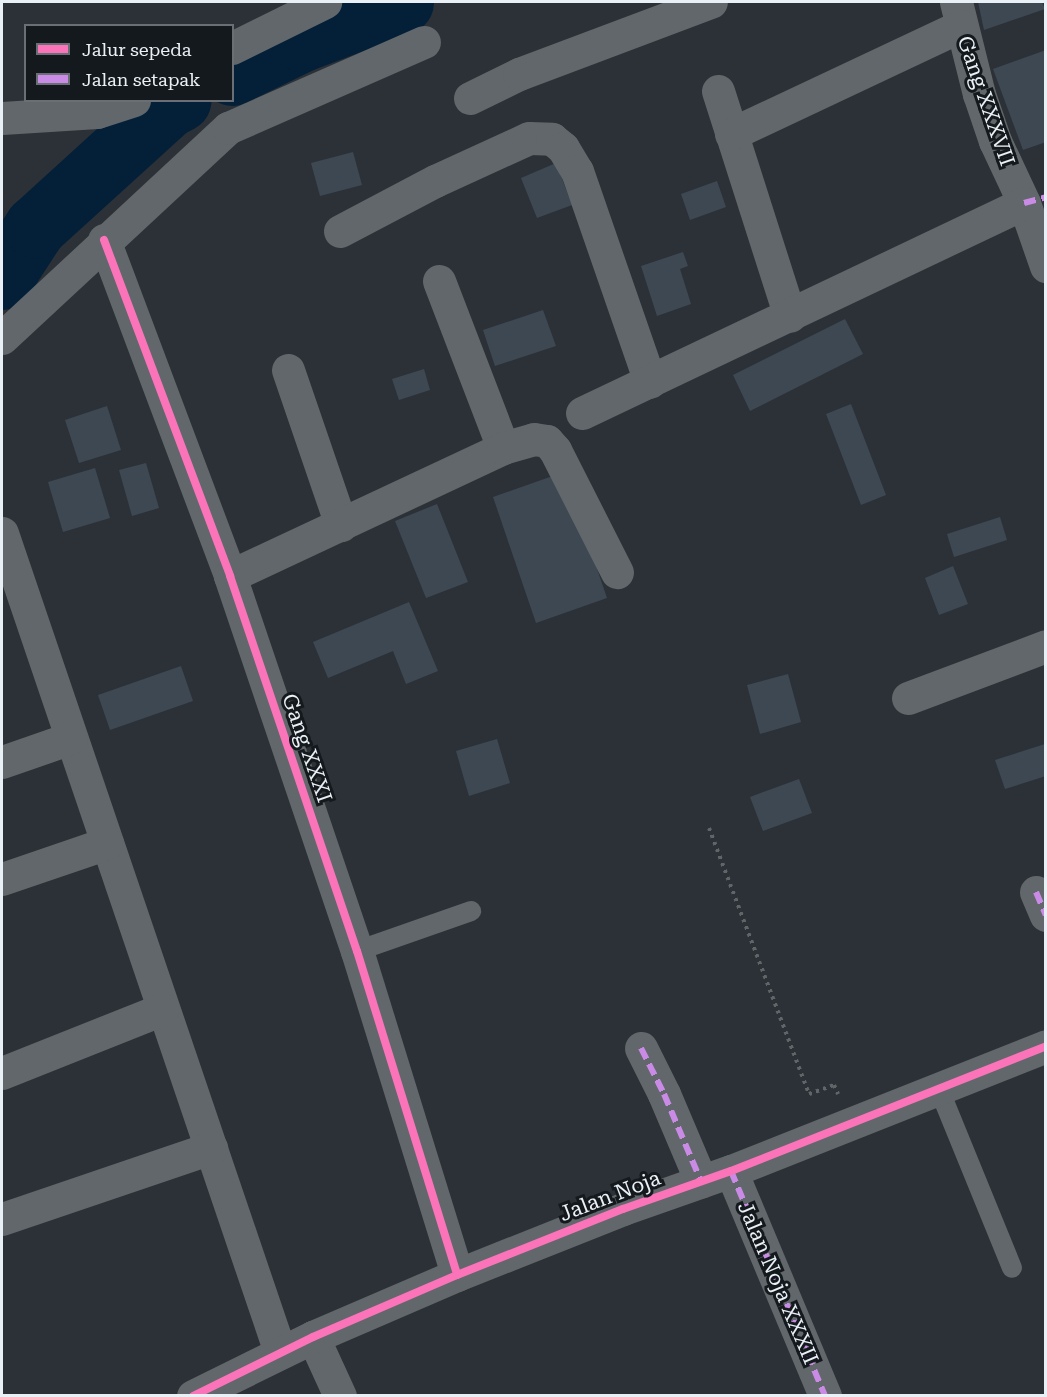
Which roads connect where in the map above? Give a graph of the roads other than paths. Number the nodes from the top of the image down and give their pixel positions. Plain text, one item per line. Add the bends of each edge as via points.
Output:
1 (325, 2) edge
2 (711, 2) edge
3 (958, 14) edge
4 (424, 42) dead end
5 (234, 47) edge
6 (718, 91) dead end
7 (470, 98) dead end
8 (128, 102) edge
9 (2, 118) edge
10 (731, 134) junction
11 (1024, 203) junction
12 (340, 231) dead end
13 (104, 240) junction
14 (1046, 266) edge
15 (439, 281) dead end
16 (789, 316) junction
17 (2, 338) edge
18 (288, 370) dead end
19 (650, 382) junction
20 (582, 413) dead end
21 (503, 448) junction
22 (341, 525) junction
23 (2, 533) edge
24 (616, 572) dead end
25 (230, 576) junction
26 (14, 612) edge
27 (1046, 645) edge
28 (908, 698) dead end
29 (71, 738) junction
30 (2, 762) edge
31 (106, 843) junction
32 (2, 879) edge
33 (471, 911) dead end
34 (357, 951) junction
35 (163, 1009) junction
36 (1046, 1046) edge
37 (641, 1048) dead end
38 (2, 1073) edge
39 (939, 1089) junction
40 (211, 1148) junction
41 (716, 1176) junction
42 (2, 1219) edge
43 (1012, 1268) dead end
44 (457, 1275) junction
45 (313, 1337) junction
46 (280, 1352) junction
47 (193, 1395) edge
48 (340, 1395) edge
49 (825, 1395) edge

1 - 5 street
2 - 7 street via 519,74
3 - 10 street
3 - 11 street, Gang XXXVII via 994,141
4 - 13 street via 228,128
6 - 10 street
8 - 9 street via 97,112
10 - 16 street
11 - 14 street, Gang XXXVII
11 - 16 street
12 - 19 street via 528,138 552,139 563,148 577,171
13 - 17 street
13 - 25 street, Gang XXXI
15 - 21 street
16 - 19 street
18 - 22 street
19 - 20 street
21 - 22 street
21 - 24 street via 534,439 547,441
22 - 25 street
23 - 26 street
25 - 34 street, Gang XXXI
26 - 29 street
27 - 28 street
29 - 30 street
29 - 31 street
31 - 32 street
31 - 35 street
33 - 34 lane
34 - 44 street, Gang XXXI
35 - 38 street
35 - 40 street
36 - 39 street, Jalan Noja
37 - 41 street, Jalan Noja XXXII via 664,1094
39 - 41 street, Jalan Noja
39 - 43 lane
40 - 42 street
40 - 46 street
41 - 44 street, Jalan Noja
41 - 49 street, Jalan Noja XXXII
44 - 45 street, Jalan Noja
45 - 46 street, Jalan Noja
45 - 48 street
46 - 47 street, Jalan Noja

